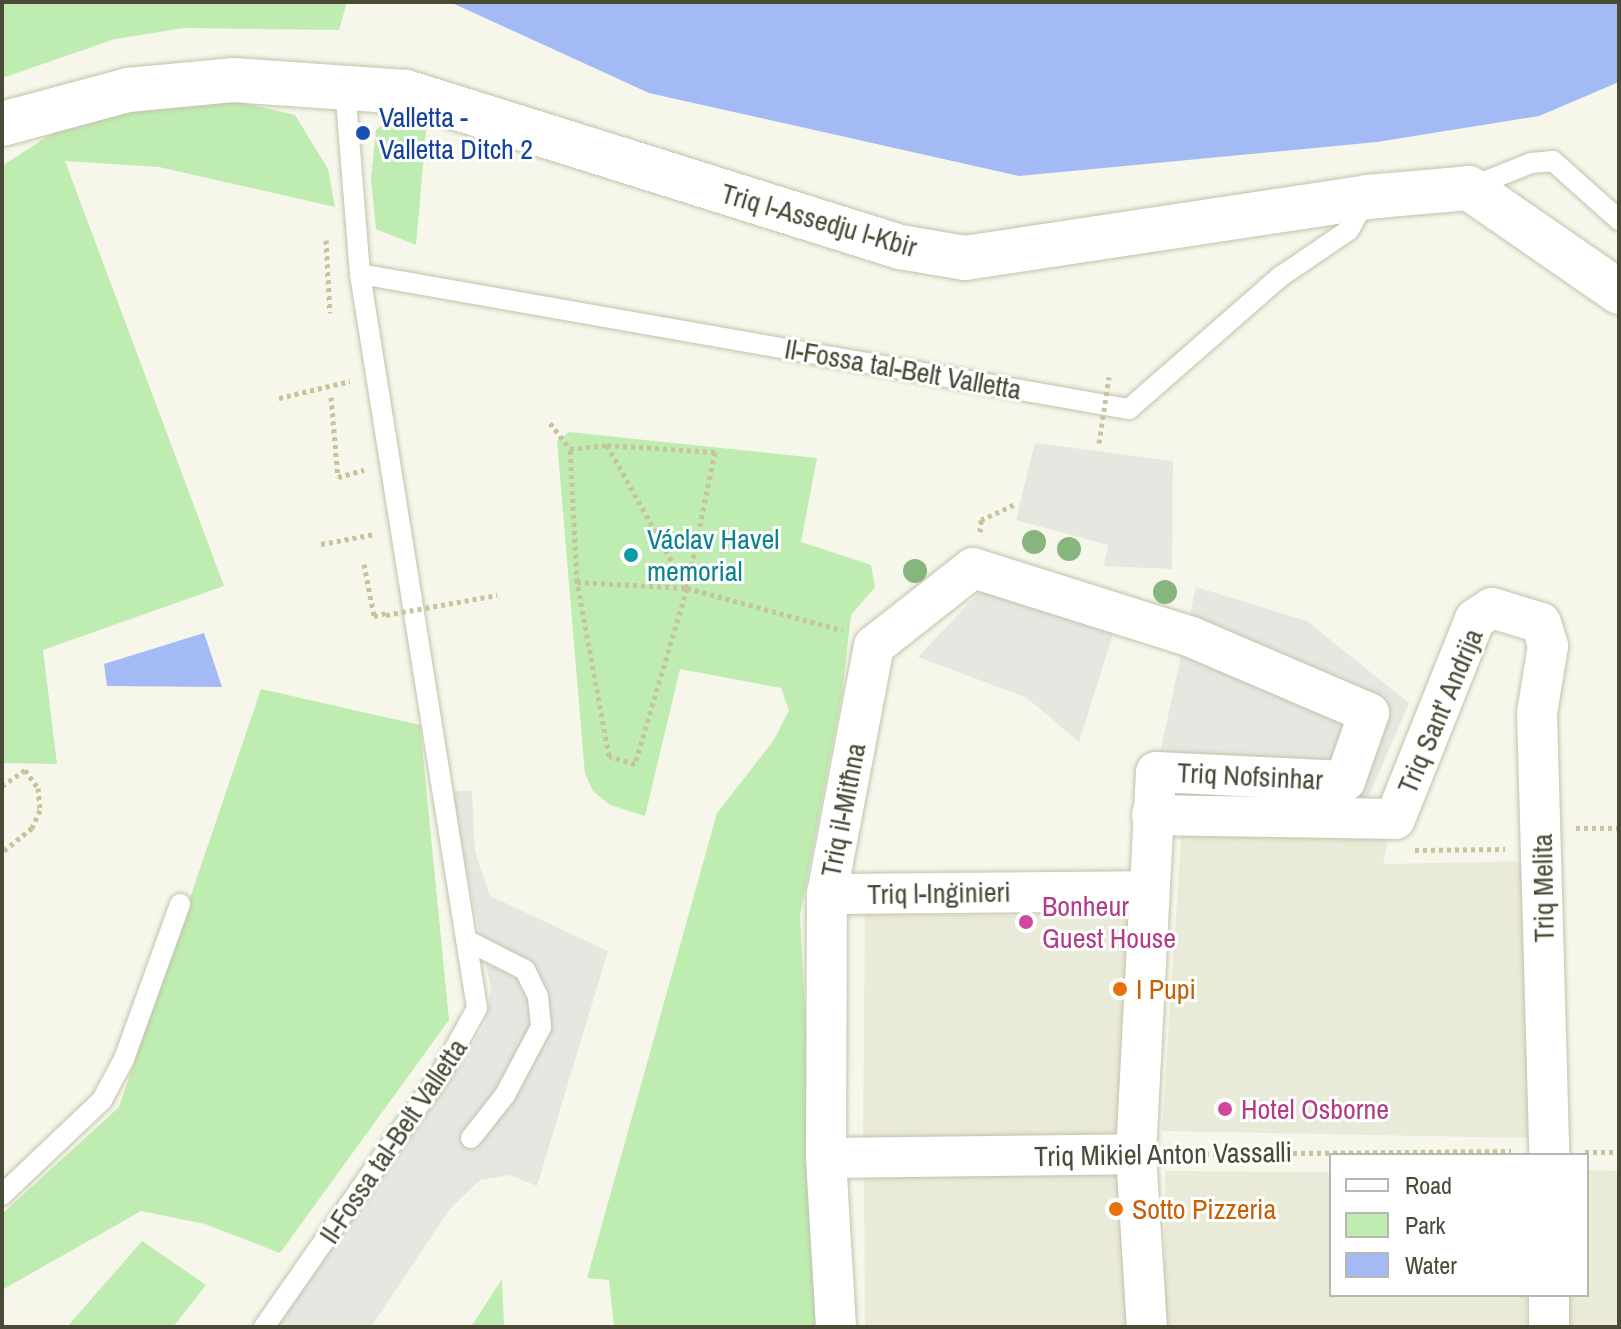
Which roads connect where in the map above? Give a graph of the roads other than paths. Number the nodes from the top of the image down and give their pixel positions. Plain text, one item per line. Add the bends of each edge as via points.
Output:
1 (345, 86) junction
2 (2, 124) edge
3 (1469, 188) junction
4 (1367, 197) junction
5 (1619, 220) edge
6 (360, 274) junction
7 (1619, 292) edge
8 (1541, 623) joint
9 (1189, 636) joint
10 (1152, 815) junction
11 (1146, 891) junction
12 (827, 894) junction
13 (180, 904) dead end
14 (466, 940) junction
15 (471, 1138) dead end
16 (1549, 1153) edge
17 (1136, 1154) junction
18 (826, 1158) junction
19 (2, 1195) edge
20 (1549, 1297) edge
21 (264, 1327) edge
22 (836, 1327) edge
23 (1147, 1327) edge
24 (1549, 1327) edge

1 - 2 street, Triq l-Assedju l-Kbir via 233,80 128,90
1 - 4 street, Triq l-Assedju l-Kbir via 406,92 900,247 965,258
1 - 6 lane, Il-Fossa tal-Belt Valletta
3 - 4 street, Triq l-Assedju l-Kbir
3 - 5 lane via 1531,163 1553,161
3 - 7 street
4 - 6 lane, Il-Fossa tal-Belt Valletta via 1349,230 1280,277 1129,409
6 - 14 lane, Il-Fossa tal-Belt Valletta
8 - 10 street, Triq Sant' Andrija via 1492,608 1475,619 1395,819
8 - 16 street, Triq Melita via 1548,646 1537,713
9 - 10 street, Triq Nofsinhar via 1369,713 1345,781 1156,772
9 - 12 street, Triq il-Mitħna via 973,568 874,646
10 - 11 street, Triq Nofsinhar
11 - 12 street, Triq l-Inġinieri
11 - 17 street, Triq Nofsinhar
12 - 18 street, Triq il-Mitħna
13 - 19 lane via 124,1059 102,1100
14 - 15 lane via 525,970 538,997 541,1027 505,1095
14 - 21 lane, Il-Fossa tal-Belt Valletta via 477,1008 467,1032
17 - 18 street, Triq Mikiel Anton Vassalli
17 - 23 street, Triq Nofsinhar
18 - 22 street, Triq il-Mitħna
20 - 24 street

